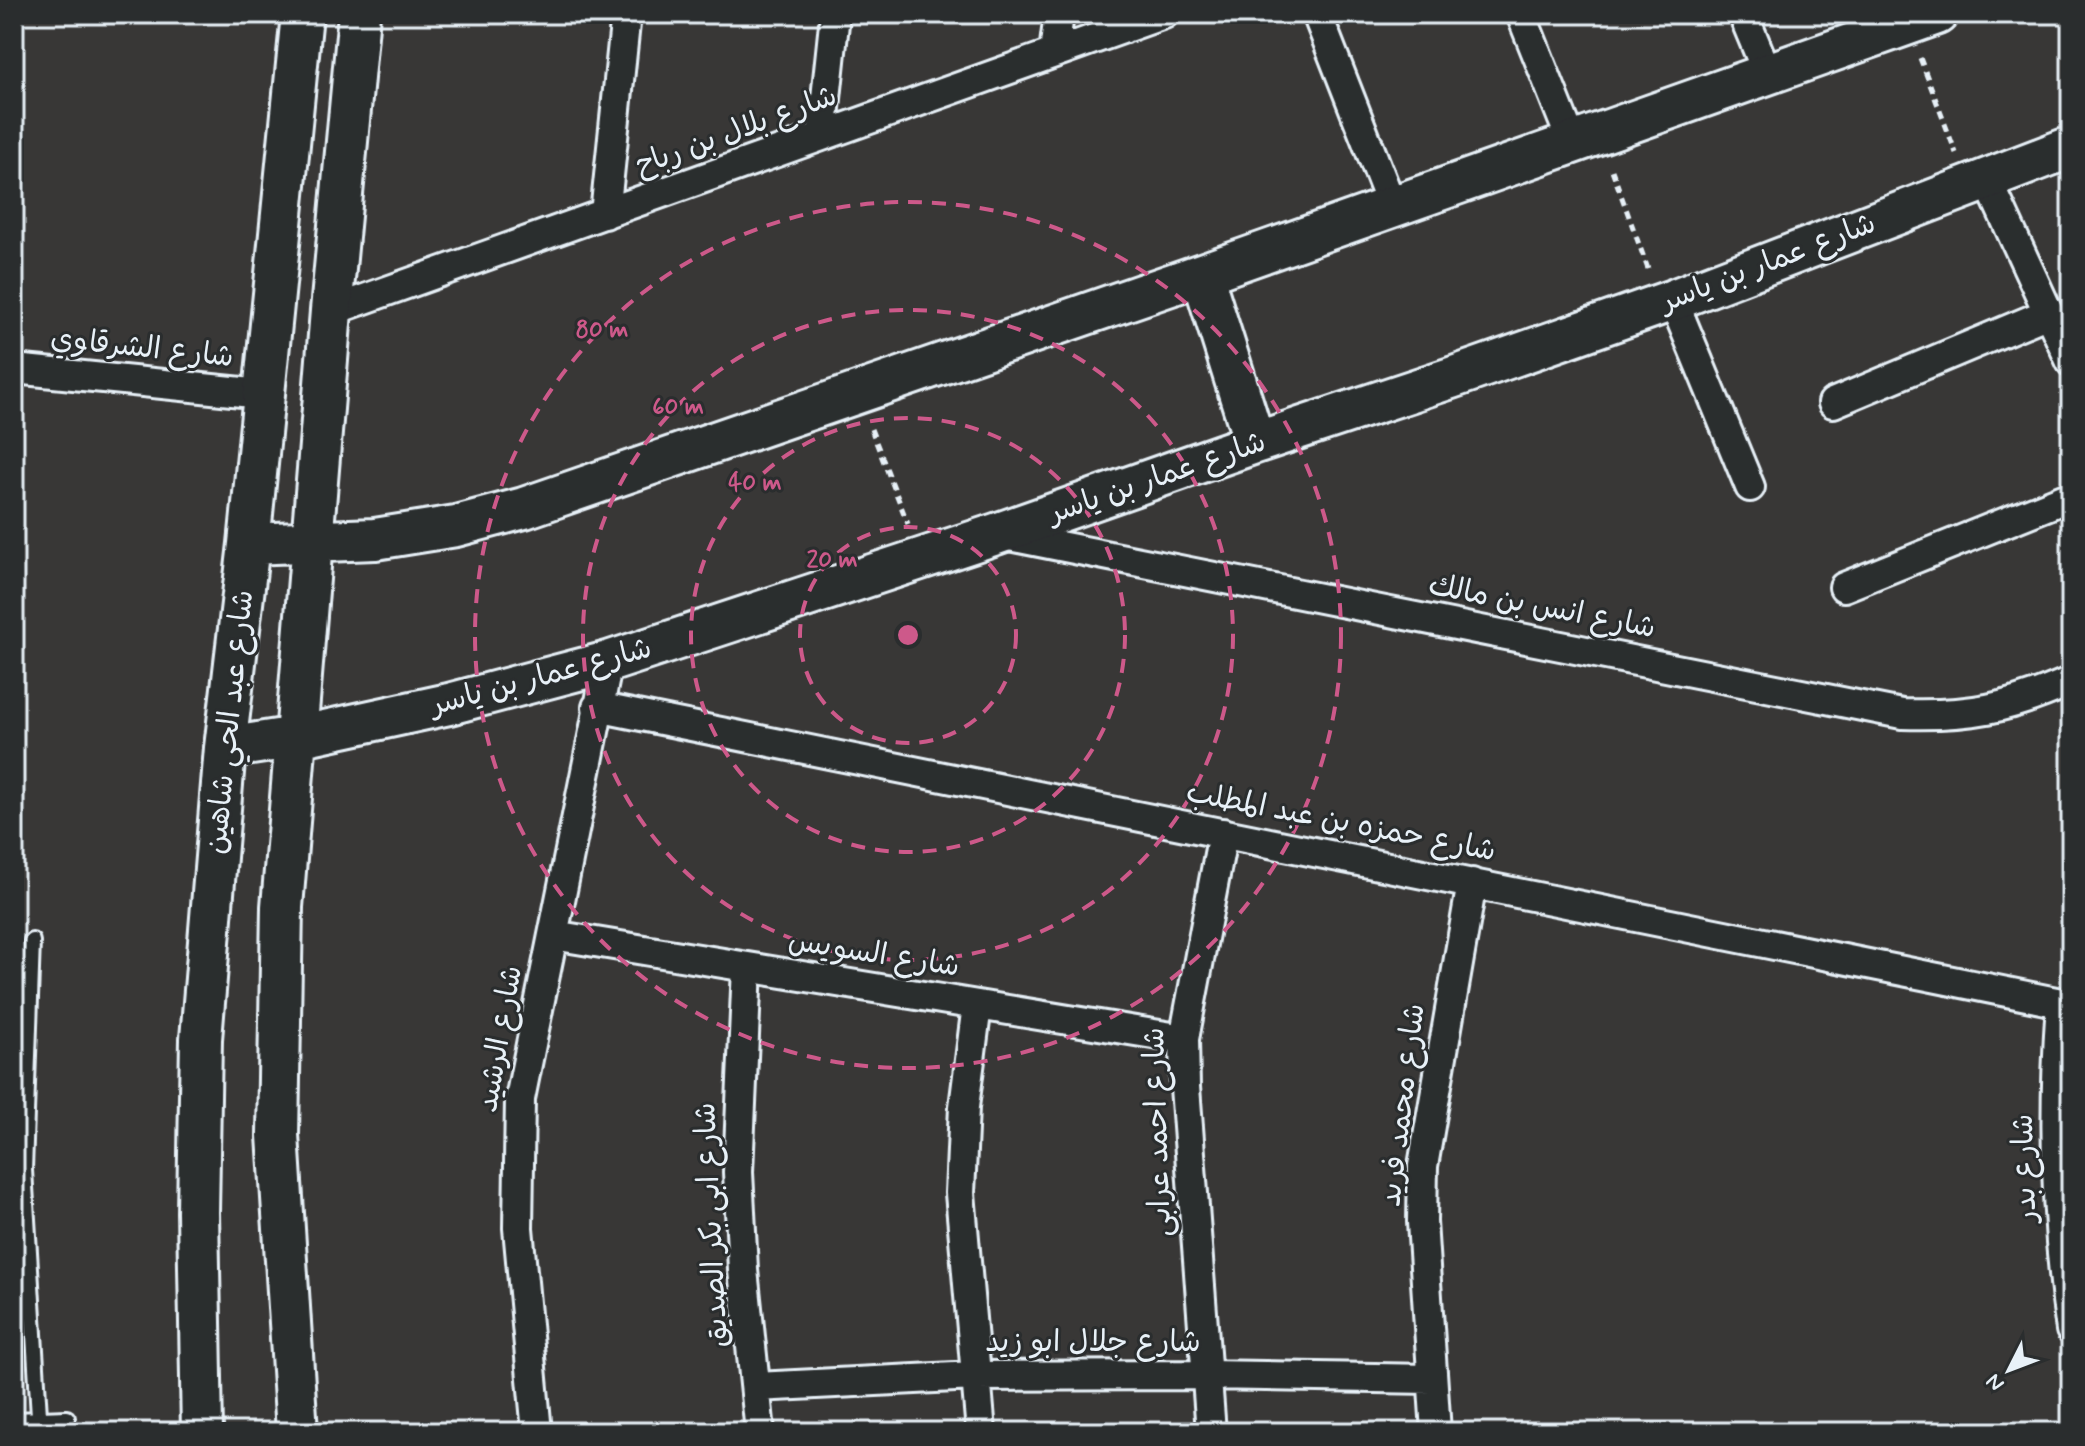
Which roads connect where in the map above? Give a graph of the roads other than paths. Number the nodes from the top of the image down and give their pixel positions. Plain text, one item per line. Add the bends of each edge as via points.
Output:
1 (302, 14) edge
2 (359, 14) edge
3 (626, 14) edge
4 (835, 14) edge
5 (1059, 14) edge
6 (1164, 14) edge
7 (1317, 14) edge
8 (1521, 14) edge
9 (1743, 14) edge
10 (1922, 19) edge
11 (1054, 53) junction
12 (1767, 72) junction
13 (822, 136) junction
14 (1585, 137) junction
15 (2071, 147) edge
16 (1979, 184) junction
17 (1392, 206) junction
18 (605, 214) junction
19 (1202, 274) junction
20 (1667, 302) junction
21 (331, 311) junction
22 (2048, 313) junction
23 (2071, 362) edge
24 (14, 369) edge
25 (262, 394) junction
26 (1833, 403) dead end
27 (1255, 443) junction
28 (1750, 487) dead end
29 (2071, 496) edge
30 (996, 534) junction
31 (312, 541) junction
32 (249, 544) junction
33 (1844, 587) dead end
34 (608, 662) junction
35 (2071, 681) edge
36 (597, 707) junction
37 (297, 737) junction
38 (225, 748) junction
39 (1223, 833) junction
40 (1472, 883) junction
41 (553, 935) junction
42 (32, 941) dead end
43 (747, 967) junction
44 (2066, 1004) edge
45 (977, 1005) junction
46 (1184, 1039) junction
47 (2071, 1330) edge
48 (1205, 1375) junction
49 (975, 1376) junction
50 (1431, 1379) junction
51 (756, 1387) junction
52 (67, 1418) dead end
53 (14, 1420) edge
54 (39, 1426) edge
55 (202, 1432) edge
56 (297, 1432) edge
57 (537, 1432) edge
58 (760, 1432) edge
59 (981, 1432) edge
60 (1211, 1432) edge
61 (1436, 1432) edge

1 - 25 street, شارع عبد الحي شاهين
2 - 21 street
3 - 18 street
4 - 13 street
5 - 11 street
6 - 11 street, شارع بلال بن رباح
7 - 17 street
8 - 14 street
9 - 12 street
10 - 12 street
11 - 13 street, شارع بلال بن رباح
12 - 14 street
13 - 18 street, شارع بلال بن رباح
14 - 17 street
15 - 16 street, شارع عمار بن ياسر
16 - 20 street, شارع عمار بن ياسر
16 - 22 street
17 - 19 street
18 - 21 street, شارع بلال بن رباح
19 - 27 street
19 - 31 street via 524,508 375,539
20 - 27 street, شارع عمار بن ياسر
20 - 28 street
21 - 31 street
22 - 23 street
22 - 26 street
24 - 25 street, شارع الشرقاوي
25 - 32 street, شارع عبد الحي شاهين
27 - 30 street, شارع عمار بن ياسر
29 - 33 street
30 - 34 street, شارع عمار بن ياسر
30 - 35 street, شارع انس بن مالك via 1902,714 2000,708
31 - 32 street
31 - 37 street
32 - 38 street, شارع عبد الحي شاهين
34 - 36 street, شارع الرشيد
34 - 37 street, شارع عمار بن ياسر
36 - 39 street, شارع حمزه بن عبد المطلب
36 - 41 street, شارع الرشيد
37 - 38 street, شارع عمار بن ياسر
37 - 56 street via 282,907 278,1135
38 - 55 street, شارع عبد الحي شاهين via 201,1039
39 - 40 street, شارع حمزه بن عبد المطلب
39 - 46 street, شارع احمد عرابى
40 - 44 street, شارع حمزه بن عبد المطلب
40 - 50 street, شارع محمد فريد via 1423,1166
41 - 43 street, شارع السويس
41 - 57 street, شارع الرشيد via 520,1099 517,1158 518,1228
42 - 54 lane via 24,1170
43 - 45 street, شارع السويس
43 - 51 street, شارع ابى بكر الصديق via 738,1172
44 - 47 street, شارع بدر via 2057,1055 2058,1205
45 - 46 street, شارع السويس
45 - 49 street via 960,1193
46 - 48 street, شارع احمد عرابى
48 - 49 street, شارع جلال ابو زيد
48 - 50 street, شارع جلال ابو زيد
48 - 60 street, شارع احمد عرابى
49 - 51 street, شارع جلال ابو زيد
49 - 59 street
50 - 61 street, شارع محمد فريد
51 - 58 street, شارع ابى بكر الصديق
52 - 54 lane
53 - 54 lane

